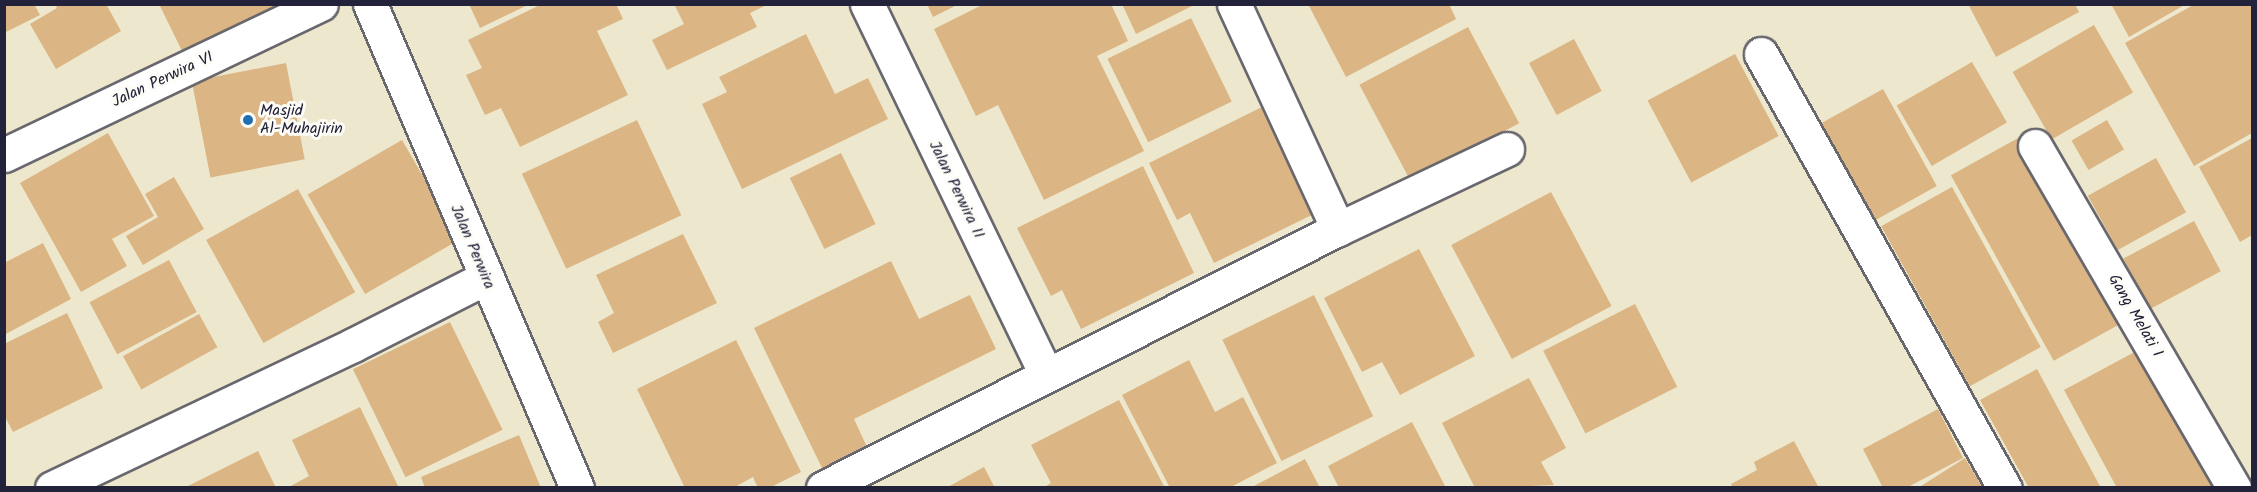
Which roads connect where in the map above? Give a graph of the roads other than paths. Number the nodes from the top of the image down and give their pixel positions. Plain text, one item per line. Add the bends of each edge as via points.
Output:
1 (321, 4) edge
2 (370, 4) edge
3 (867, 4) edge
4 (1234, 4) edge
5 (1761, 54) dead end
6 (2036, 146) dead end
7 (1507, 149) dead end
8 (4, 155) edge
9 (1338, 229) junction
10 (485, 278) junction
11 (1046, 375) junction
12 (52, 488) edge
13 (577, 488) edge
14 (823, 488) edge
15 (2005, 488) edge
16 (2234, 488) edge

1 - 8 street, Jalan Perwira VI
2 - 10 street, Jalan Perwira
3 - 11 street, Jalan Perwira II
4 - 9 street
5 - 15 street
6 - 16 street, Gang Melati I
7 - 9 street
9 - 11 street
10 - 12 street
10 - 13 street, Jalan Perwira
11 - 14 street

